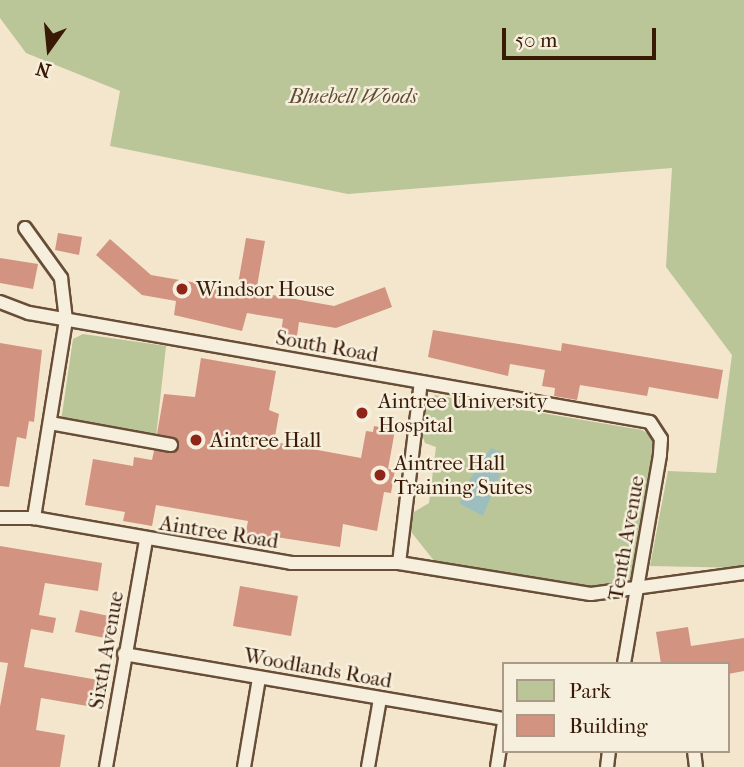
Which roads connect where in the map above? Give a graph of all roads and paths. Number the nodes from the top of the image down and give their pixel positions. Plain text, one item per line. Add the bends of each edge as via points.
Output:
1 (25, 228) dead end
2 (0, 302) edge
3 (66, 320) junction
4 (421, 382) junction
5 (650, 422) joint
6 (50, 423) junction
7 (171, 445) dead end
8 (0, 518) edge
9 (34, 518) junction
10 (146, 540) junction
11 (400, 563) junction
12 (744, 573) edge
13 (637, 590) junction
14 (124, 654) junction
15 (624, 662) edge
16 (259, 678) junction
17 (380, 699) junction
18 (503, 721) edge
19 (503, 728) edge
20 (106, 767) edge
21 (244, 767) edge
22 (368, 767) edge
23 (497, 767) edge

1 - 3 lane via 61,278
2 - 3 lane, South Road
3 - 4 lane, South Road
3 - 6 lane
4 - 5 lane, South Road
4 - 11 lane
5 - 13 lane, Tenth Avenue via 661,439 660,455
6 - 7 lane
6 - 9 lane
8 - 9 lane, Aintree Road
9 - 10 lane, Aintree Road
10 - 11 lane, Aintree Road via 291,563
10 - 14 lane, Sixth Avenue
11 - 13 lane, Aintree Road via 591,594
12 - 13 lane, Aintree Road
13 - 15 lane, Tenth Avenue
14 - 16 lane, Woodlands Road
14 - 20 lane, Sixth Avenue
16 - 17 lane, Woodlands Road
16 - 21 lane
17 - 18 lane, Woodlands Road
17 - 22 lane
19 - 23 lane

